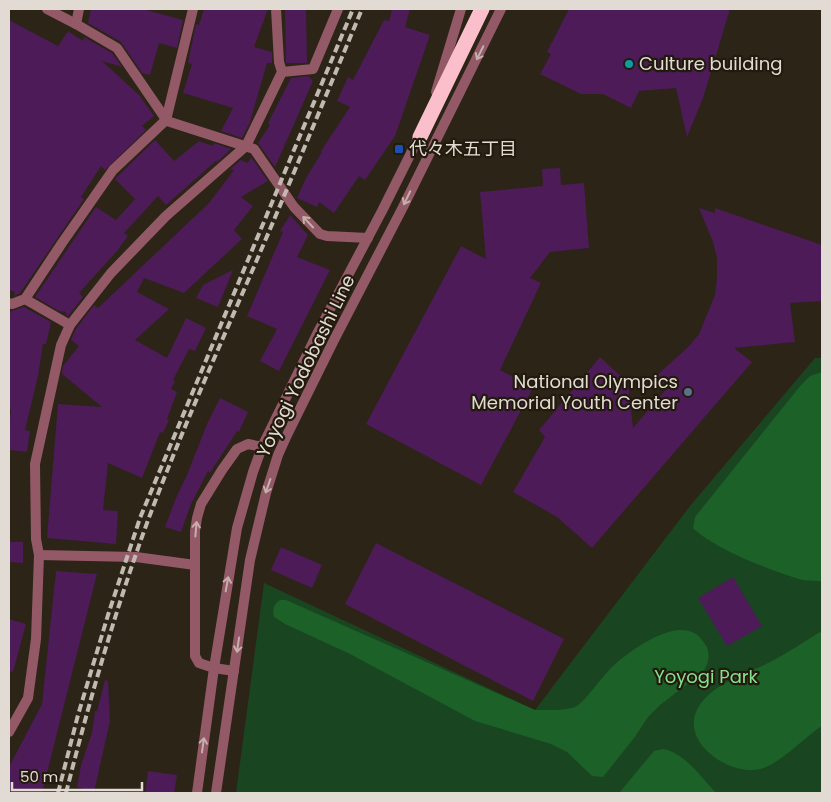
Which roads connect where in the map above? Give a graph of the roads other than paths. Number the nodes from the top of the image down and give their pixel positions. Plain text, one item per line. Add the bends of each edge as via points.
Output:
1 (47, 9) edge
2 (79, 9) edge
3 (193, 9) edge
4 (276, 9) edge
5 (338, 9) edge
6 (461, 9) edge
7 (482, 9) edge
8 (501, 9) edge
9 (76, 24) junction
10 (282, 72) junction
11 (166, 120) junction
12 (420, 137) junction
13 (246, 146) junction
14 (368, 238) junction
15 (25, 299) junction
16 (9, 303) edge
17 (70, 325) junction
18 (262, 447) junction
19 (38, 555) junction
20 (195, 565) junction
21 (214, 668) junction
22 (234, 671) junction
23 (9, 732) edge
24 (197, 793) edge
25 (216, 793) edge

1 - 9 street
2 - 9 street
3 - 11 street
4 - 10 street
5 - 10 street via 313,68
6 - 12 street, Yoyogi Yodobashi Line
7 - 12 highway
8 -> 22 street, Yoyogi Yodobashi Line via 284,442 254,540
9 - 11 street via 116,48
10 - 13 street
11 - 13 street
11 - 15 street via 113,170
12 - 14 street, Yoyogi Yodobashi Line
14 -> 13 street via 320,234 294,207 254,149
13 - 17 street via 166,216 111,273
14 - 18 street, Yoyogi Yodobashi Line
15 - 16 street
15 - 17 street
17 - 19 street via 60,345 36,464
20 -> 18 street via 197,518 208,493 238,449 248,444
21 -> 18 street, Yoyogi Yodobashi Line via 237,528
19 - 20 street via 136,557
19 - 23 street via 36,639 28,698
20 - 21 street via 195,656 199,663
21 - 22 street
24 -> 21 street, Yoyogi Yodobashi Line
22 - 25 street, Yoyogi Yodobashi Line

